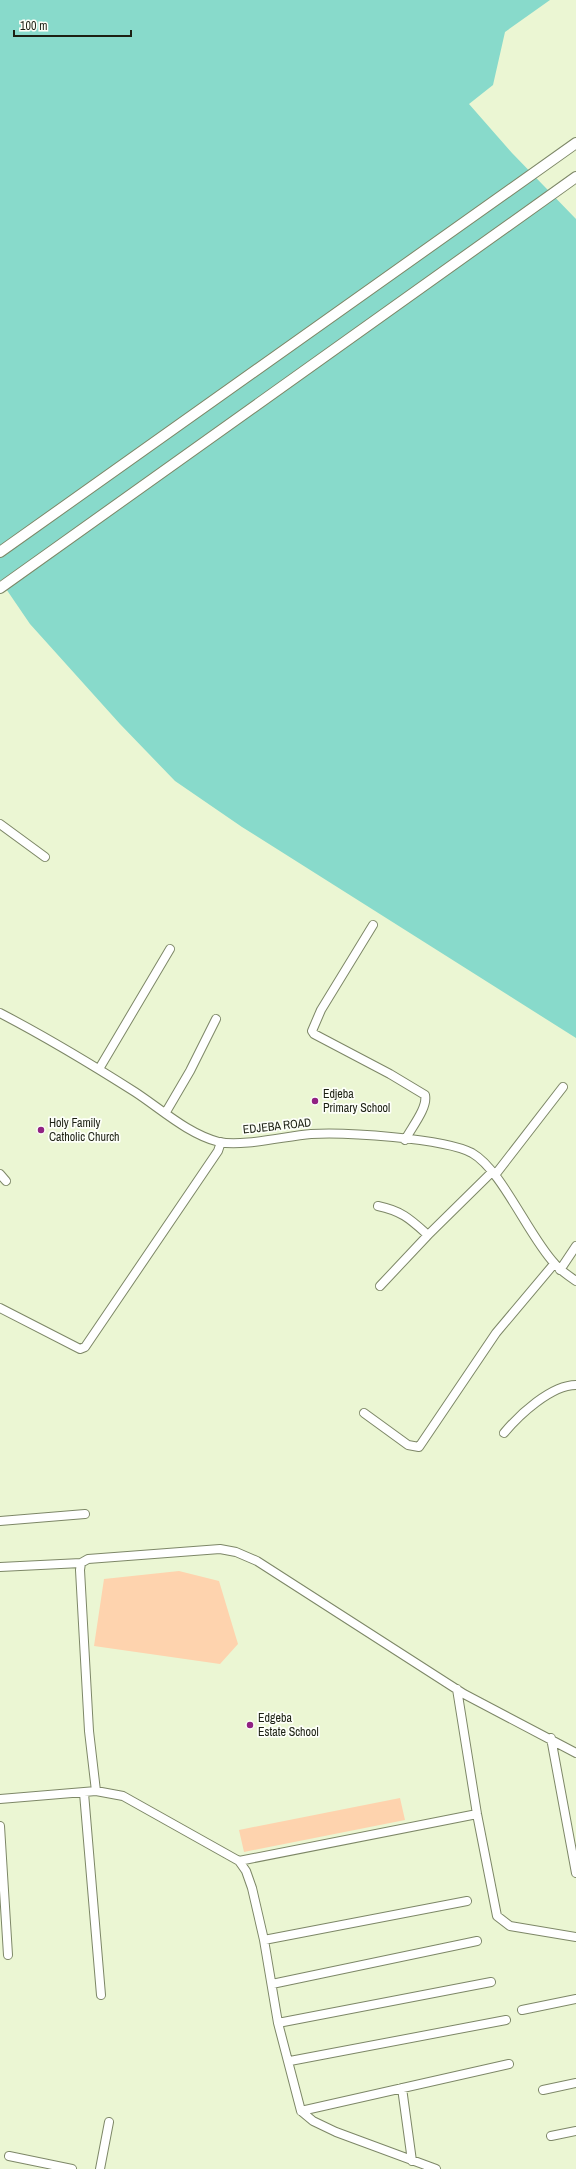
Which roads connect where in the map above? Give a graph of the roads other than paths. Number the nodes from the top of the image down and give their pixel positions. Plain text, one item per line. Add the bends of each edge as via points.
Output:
1 (576, 143) edge
2 (576, 177) edge
3 (0, 552) edge
4 (0, 588) edge
5 (0, 824) edge
6 (45, 857) dead end
7 (373, 925) dead end
8 (170, 949) dead end
9 (0, 1013) edge
10 (216, 1019) dead end
11 (98, 1069) junction
12 (563, 1087) dead end
13 (166, 1112) junction
14 (405, 1140) junction
15 (221, 1142) junction
16 (494, 1174) junction
17 (378, 1206) dead end
18 (428, 1235) junction
19 (576, 1246) edge
20 (557, 1267) junction
21 (576, 1281) edge
22 (380, 1286) dead end
23 (0, 1308) edge
24 (576, 1385) edge
25 (364, 1414) dead end
26 (504, 1433) dead end
27 (85, 1514) dead end
28 (0, 1521) edge
29 (81, 1563) junction
30 (0, 1567) edge
31 (456, 1689) junction
32 (551, 1738) junction
33 (576, 1753) edge
34 (96, 1791) junction
35 (84, 1793) junction
36 (0, 1799) edge
37 (477, 1814) junction
38 (0, 1826) edge
39 (239, 1861) junction
40 (576, 1873) edge
41 (467, 1901) dead end
42 (576, 1937) edge
43 (264, 1940) junction
44 (477, 1941) dead end
45 (8, 1955) dead end
46 (491, 1982) dead end
47 (272, 1984) junction
48 (101, 1995) dead end
49 (576, 1999) edge
50 (522, 2010) dead end
51 (506, 2020) dead end
52 (278, 2023) junction
53 (290, 2062) junction
54 (510, 2064) dead end
55 (576, 2083) edge
56 (402, 2088) junction
57 (543, 2090) dead end
58 (301, 2111) junction
59 (109, 2122) dead end
60 (576, 2132) edge
61 (551, 2136) dead end
62 (9, 2156) dead end
63 (412, 2161) junction
64 (72, 2169) edge
65 (100, 2169) edge
66 (436, 2169) edge

1 - 3 main road
2 - 4 main road
5 - 6 street
7 - 14 street via 312,1031 425,1095 423,1107
8 - 11 street
9 - 11 street, EDJEBA ROAD
10 - 13 street
11 - 13 street, EDJEBA ROAD
12 - 16 street
13 - 15 street, EDJEBA ROAD via 205,1137
14 - 15 street, EDJEBA ROAD via 311,1134 269,1140
14 - 16 street, EDJEBA ROAD via 459,1147 473,1154
15 - 23 street via 218,1151 166,1230 85,1347 80,1349
16 - 18 street
16 - 20 street, EDJEBA ROAD
17 - 18 street via 408,1216
18 - 22 street
19 - 20 street
20 - 21 street, EDJEBA ROAD
20 - 25 street via 496,1333 419,1447 408,1445
24 - 26 street via 563,1388 535,1402 522,1412
27 - 28 street
29 - 30 street
29 - 31 street via 88,1559 201,1550 220,1549 236,1552 257,1561
29 - 34 street via 88,1731
31 - 32 street
31 - 37 street
32 - 33 street
32 - 40 street
34 - 35 street
34 - 39 street via 123,1796
35 - 36 street
35 - 48 street
37 - 39 street
37 - 42 street via 497,1916 510,1926
38 - 45 street
39 - 43 street via 252,1888
41 - 43 street
43 - 47 street
44 - 47 street
46 - 52 street
47 - 52 street
49 - 50 street
51 - 53 street
52 - 53 street
53 - 58 street
54 - 56 street
55 - 57 street
56 - 58 street
56 - 63 street
58 - 63 street via 313,2121 336,2132
59 - 65 street
60 - 61 street
62 - 64 street
63 - 66 street

